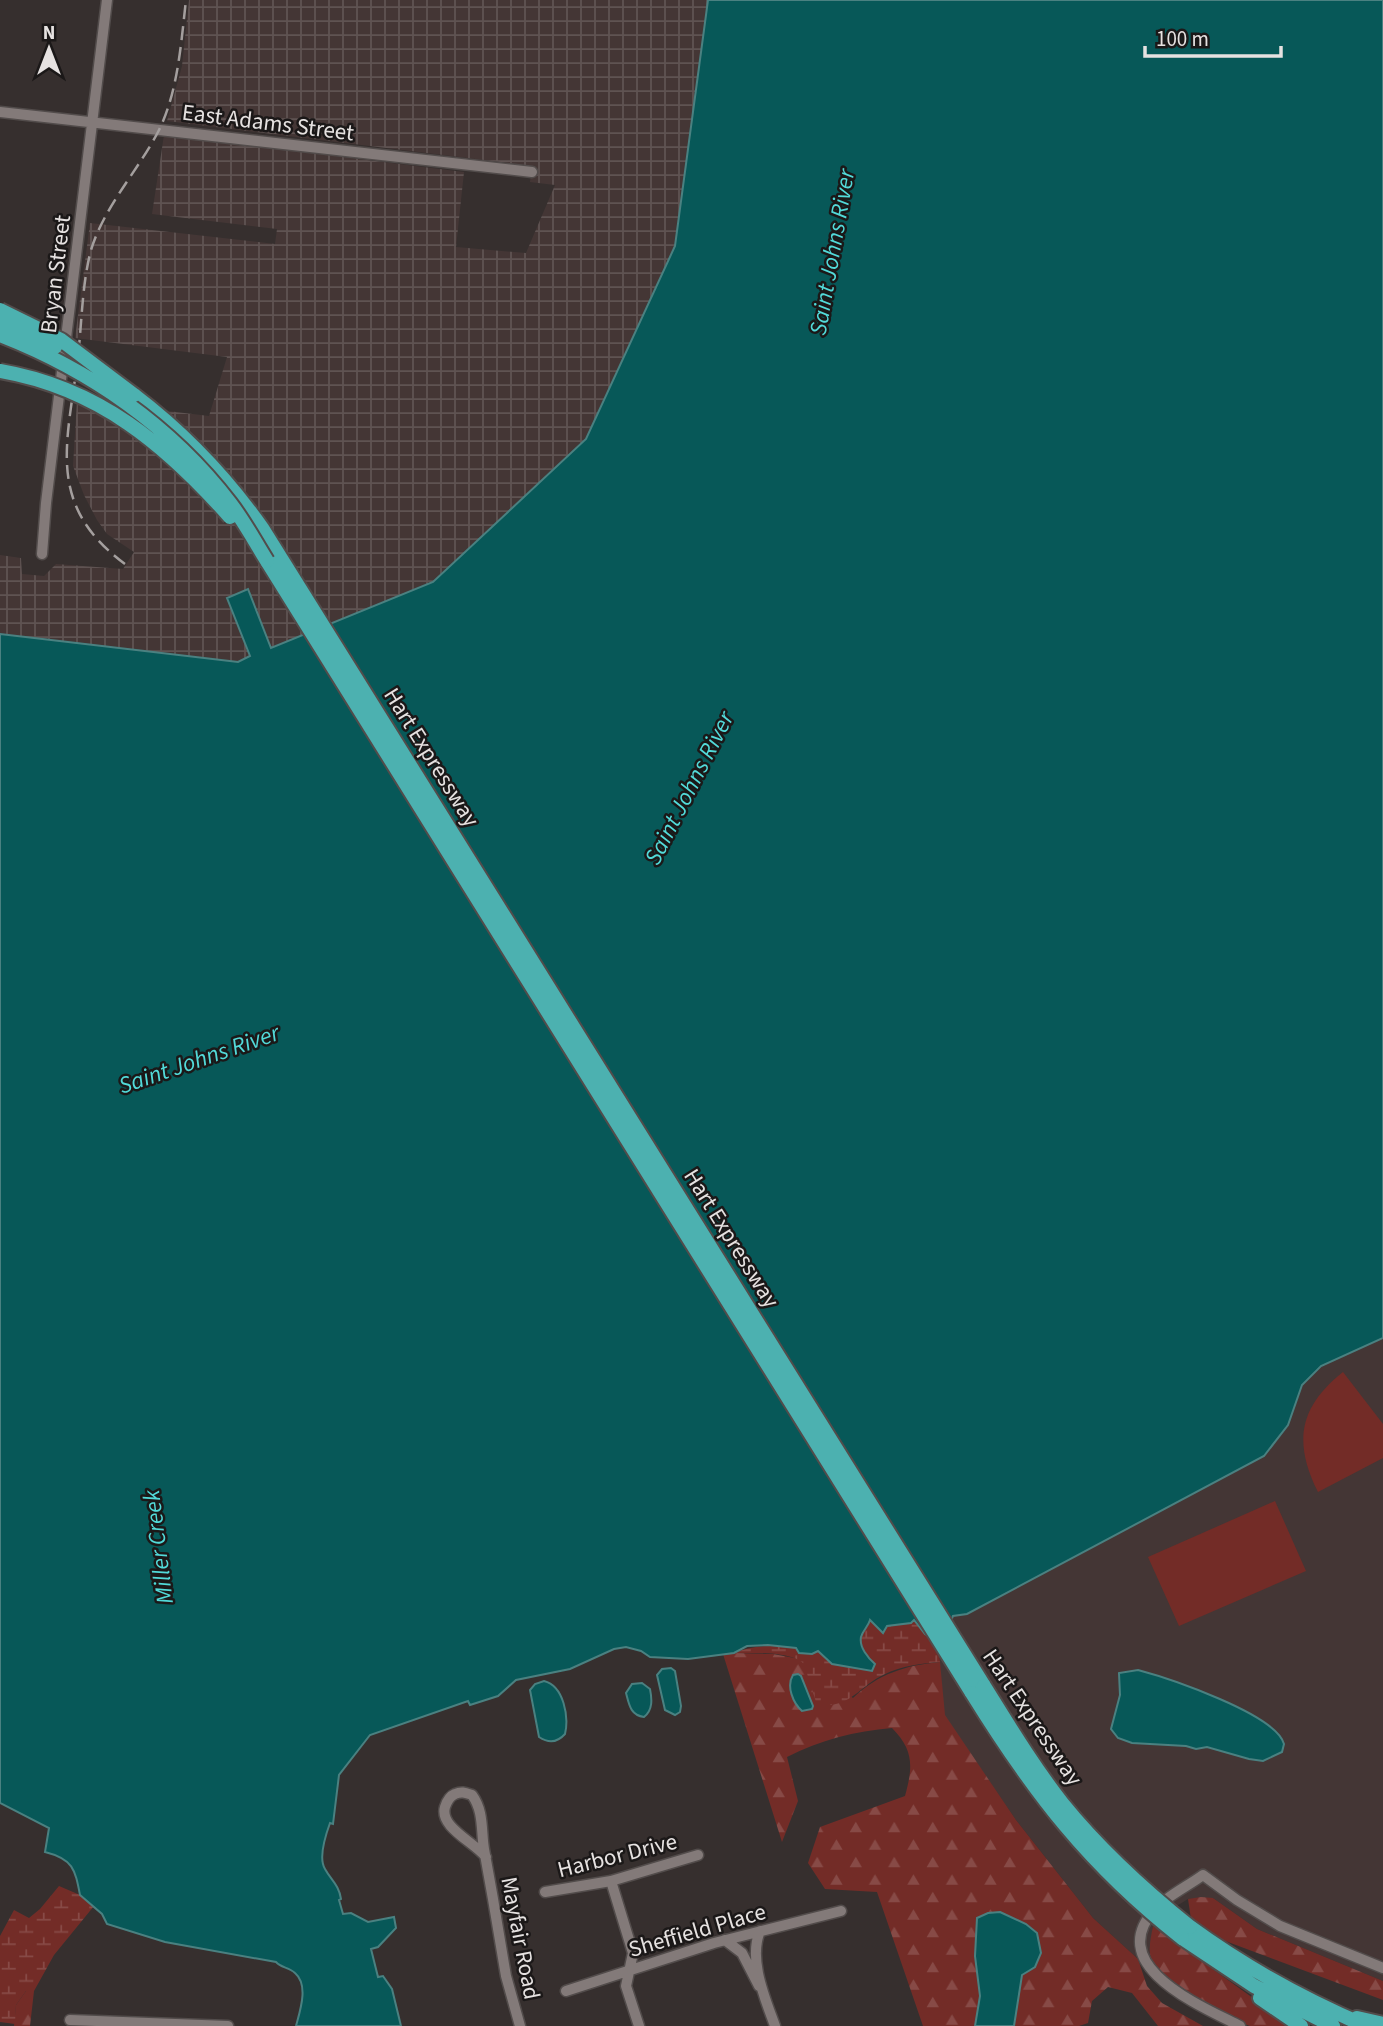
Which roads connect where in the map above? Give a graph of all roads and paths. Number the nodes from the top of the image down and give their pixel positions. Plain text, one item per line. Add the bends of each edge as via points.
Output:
1 (107, 0) edge
2 (0, 112) edge
3 (92, 122) junction
4 (532, 172) dead end
5 (0, 310) edge
6 (0, 323) edge
7 (0, 335) edge
8 (0, 371) edge
9 (134, 395) junction
10 (42, 554) dead end
11 (267, 561) junction
12 (698, 1854) dead end
13 (486, 1857) junction
14 (611, 1881) junction
15 (545, 1892) dead end
16 (841, 1911) dead end
17 (760, 1931) junction
18 (1186, 1932) junction
19 (724, 1940) junction
20 (1221, 1965) junction
21 (1383, 1968) edge
22 (629, 1970) junction
23 (566, 1991) dead end
24 (764, 1996) junction
25 (1330, 2011) junction
26 (70, 2020) dead end
27 (1232, 2024) edge
28 (1383, 2024) edge
29 (196, 2025) edge
30 (228, 2026) edge
31 (520, 2026) edge
32 (639, 2026) edge
33 (775, 2026) edge
34 (1301, 2026) edge
35 (1333, 2026) edge
36 (1366, 2026) edge

1 - 3 street, Bryan Street
2 - 3 street, East Adams Street
3 - 4 street, East Adams Street
3 - 10 street, Bryan Street
5 - 9 highway, bridge via 61,340
6 - 9 highway, bridge via 77,358
7 - 11 highway, bridge via 81,373 156,426 225,496
8 - 11 highway, bridge via 71,391 133,425 203,488
9 - 18 highway, Hart Expressway, bridge via 199,451 262,528 1022,1748 1106,1853
11 - 18 highway, Hart Expressway, bridge via 1016,1762 1094,1860 1130,1894
12 - 14 street, Harbor Drive
13 - 13 street, Mayfair Road via 446,1822 446,1805 455,1794 466,1793 476,1801
13 - 31 street, Mayfair Road via 506,1976
14 - 15 street, Harbor Drive
14 - 22 street via 633,1953
16 - 17 street, Sheffield Place
17 - 19 street, Sheffield Place
17 - 24 street via 755,1951
18 - 20 highway, Hart Expressway
18 - 25 highway, Hart Expressway
19 - 22 street, Sheffield Place
19 - 24 street via 742,1953
20 - 34 highway
20 - 35 highway, Hart Expressway
21 - 27 street via 1280,1926 1203,1875 1156,1908 1144,1925 1140,1952 1163,1981
22 - 23 street, Sheffield Place
22 - 32 street via 626,1986
24 - 33 street
25 - 28 highway
25 - 36 highway, Hart Expressway
26 - 29 street
29 - 30 street

